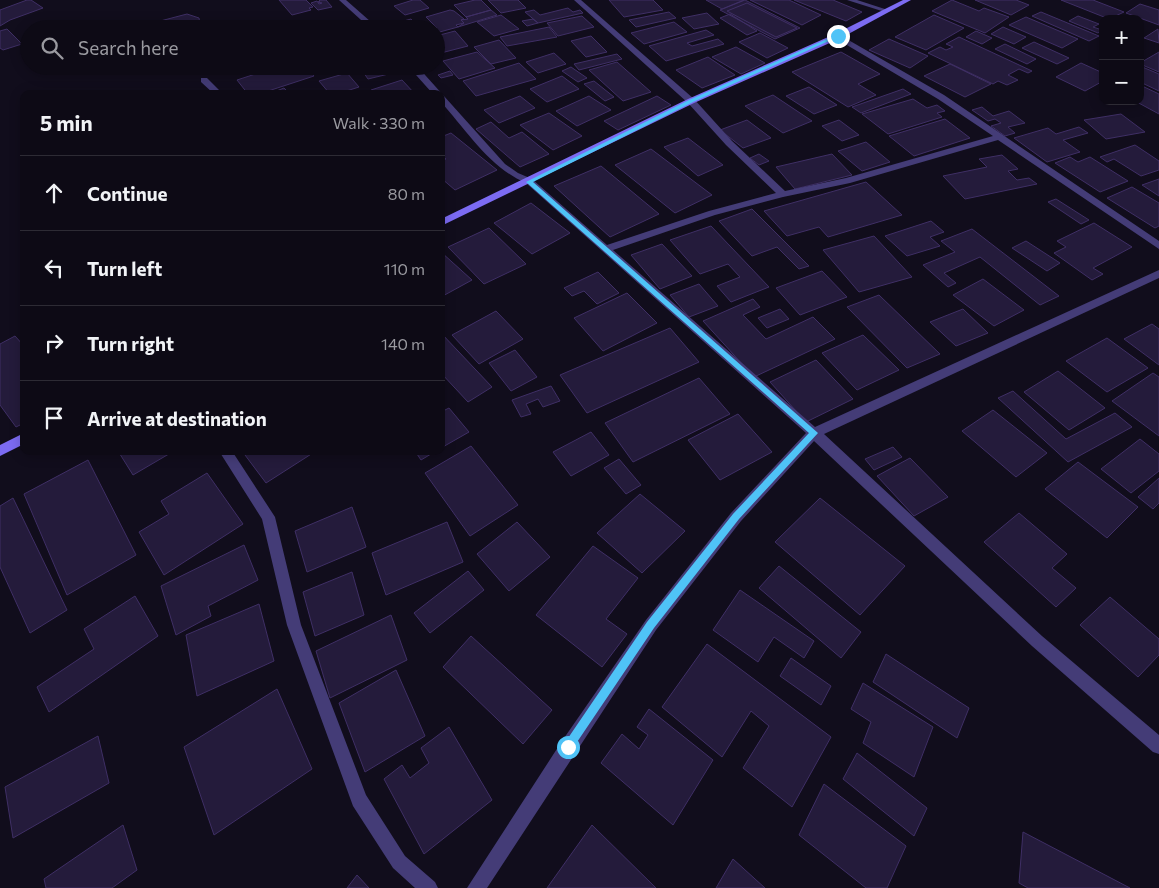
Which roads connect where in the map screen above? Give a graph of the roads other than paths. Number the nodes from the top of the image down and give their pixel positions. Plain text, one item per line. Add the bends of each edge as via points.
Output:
1 (342, 0) edge
2 (577, 0) edge
3 (850, 0) edge
4 (908, 0) edge
5 (887, 11) junction
6 (365, 20) edge
7 (838, 36) junction
8 (420, 75) edge
9 (204, 80) dead end
10 (215, 90) edge
11 (434, 90) edge
12 (691, 101) junction
13 (445, 102) edge
14 (1000, 137) junction
15 (529, 182) junction
16 (783, 194) junction
17 (445, 221) edge
18 (1159, 246) edge
19 (605, 248) junction
20 (1159, 274) edge
21 (814, 433) junction
22 (20, 440) edge
23 (0, 451) edge
24 (228, 455) edge
25 (1159, 746) edge
26 (429, 888) edge
27 (476, 888) edge

1 - 6 street
2 - 12 street
3 - 5 street
4 - 5 main road
5 - 7 main road
7 - 12 main road
7 - 14 street via 941,97
8 - 11 street
9 - 10 street
12 - 15 main road
12 - 16 street via 729,143
13 - 15 street via 502,166
14 - 16 street via 847,181
14 - 18 street
15 - 17 main road
15 - 19 street
16 - 19 street
19 - 21 street
20 - 21 street
21 - 25 street via 1036,641
21 - 27 street via 736,517 651,625
22 - 23 main road
24 - 26 street via 268,517 294,625 358,800 398,862

